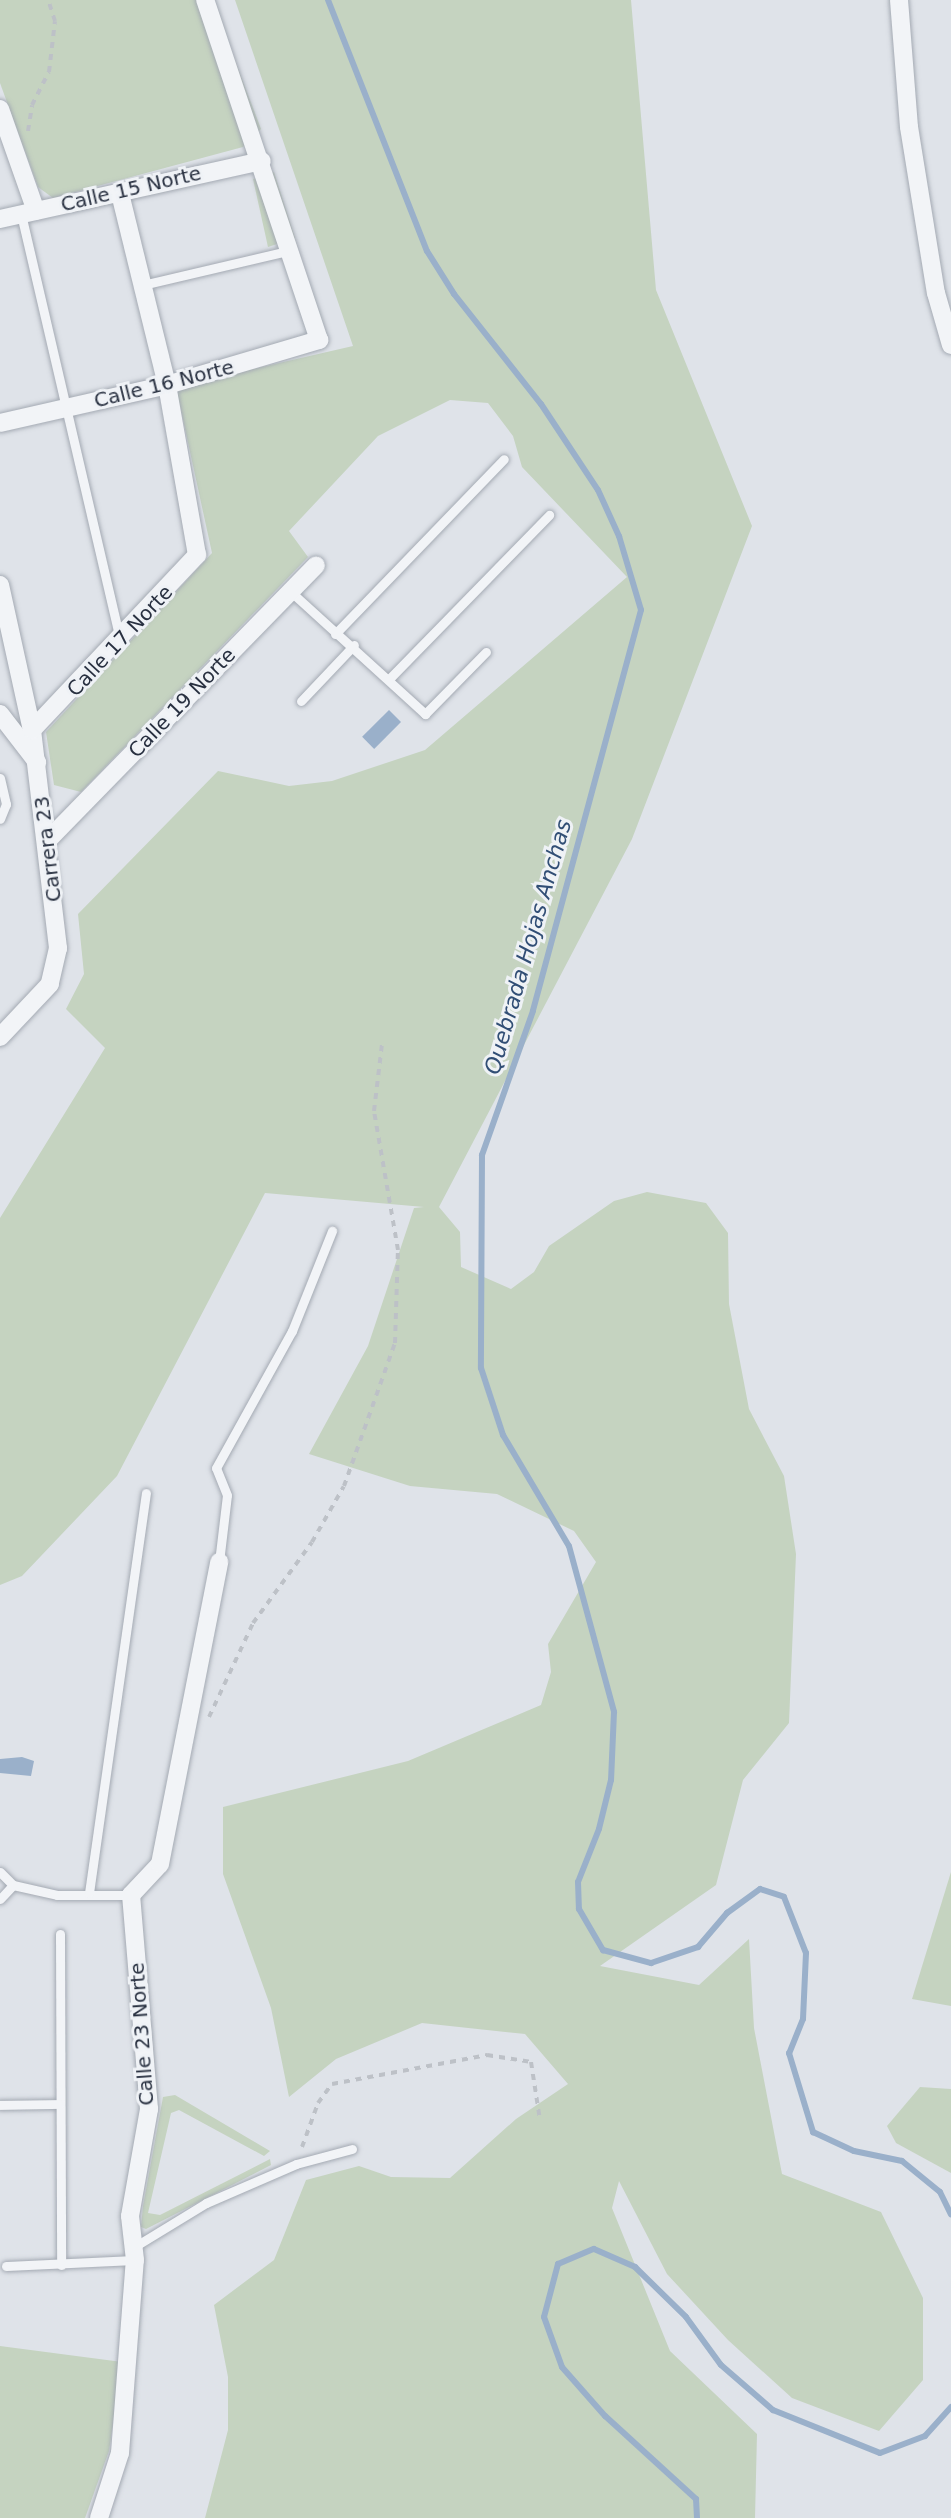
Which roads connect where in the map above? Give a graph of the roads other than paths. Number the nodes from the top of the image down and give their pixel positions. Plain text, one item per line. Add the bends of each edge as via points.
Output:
1 (205, 0) edge
2 (899, 0) edge
3 (0, 109) edge
4 (262, 161) junction
5 (120, 193) junction
6 (29, 212) junction
7 (0, 219) edge
8 (292, 250) junction
9 (142, 285) junction
10 (951, 345) edge
11 (167, 385) junction
12 (63, 409) junction
13 (0, 423) edge
14 (504, 459) dead end
15 (549, 515) dead end
16 (316, 565) dead end
17 (0, 585) edge
18 (290, 591) junction
19 (335, 634) junction
20 (120, 639) junction
21 (354, 645) junction
22 (486, 652) dead end
23 (390, 678) junction
24 (301, 701) dead end
25 (0, 714) edge
26 (32, 730) junction
27 (37, 762) junction
28 (0, 778) edge
29 (0, 819) edge
30 (47, 841) junction
31 (0, 1037) edge
32 (332, 1231) dead end
33 (146, 1493) dead end
34 (219, 1562) joint
35 (0, 1872) edge
36 (13, 1885) junction
37 (89, 1893) junction
38 (131, 1895) junction
39 (0, 1899) edge
40 (60, 1934) dead end
41 (60, 2104) junction
42 (0, 2105) edge
43 (352, 2149) dead end
44 (134, 2254) junction
45 (61, 2265) junction
46 (6, 2266) dead end
47 (99, 2518) edge

1 - 4 street
2 - 10 street via 909,127 936,293
3 - 6 street
4 - 5 street, Calle 15 Norte
4 - 8 street
5 - 6 street, Calle 15 Norte
5 - 9 street
6 - 7 street, Calle 15 Norte
6 - 12 lane
8 - 9 lane
8 - 11 street, Calle 16 Norte via 321,334 316,343
9 - 11 street
11 - 12 street, Calle 16 Norte
11 - 20 street, Calle 17 Norte via 198,546 192,564
12 - 13 street, Calle 16 Norte
12 - 20 lane
14 - 19 lane
15 - 23 lane
16 - 18 street, Calle 19 Norte
17 - 26 street, Carrera 23
18 - 19 lane
18 - 30 street, Calle 19 Norte
19 - 21 lane
20 - 26 street, Calle 17 Norte
21 - 23 lane
21 - 24 lane
22 - 23 lane via 425,714
25 - 27 street
26 - 27 street, Carrera 23
27 - 30 street, Carrera 23
28 - 29 lane via 6,804
30 - 31 street, Carrera 23 via 57,968 42,994
32 - 34 lane via 292,1331 216,1468 227,1495
33 - 37 lane
34 - 38 street via 160,1864
35 - 36 lane
36 - 37 lane via 57,1895
36 - 39 lane
37 - 38 lane
38 - 44 street, Calle 23 Norte via 149,2109 130,2216
40 - 41 lane
41 - 42 lane
41 - 45 lane
43 - 44 lane via 296,2164 206,2203
44 - 45 lane
44 - 47 street, Calle 23 Norte via 120,2453
45 - 46 lane

